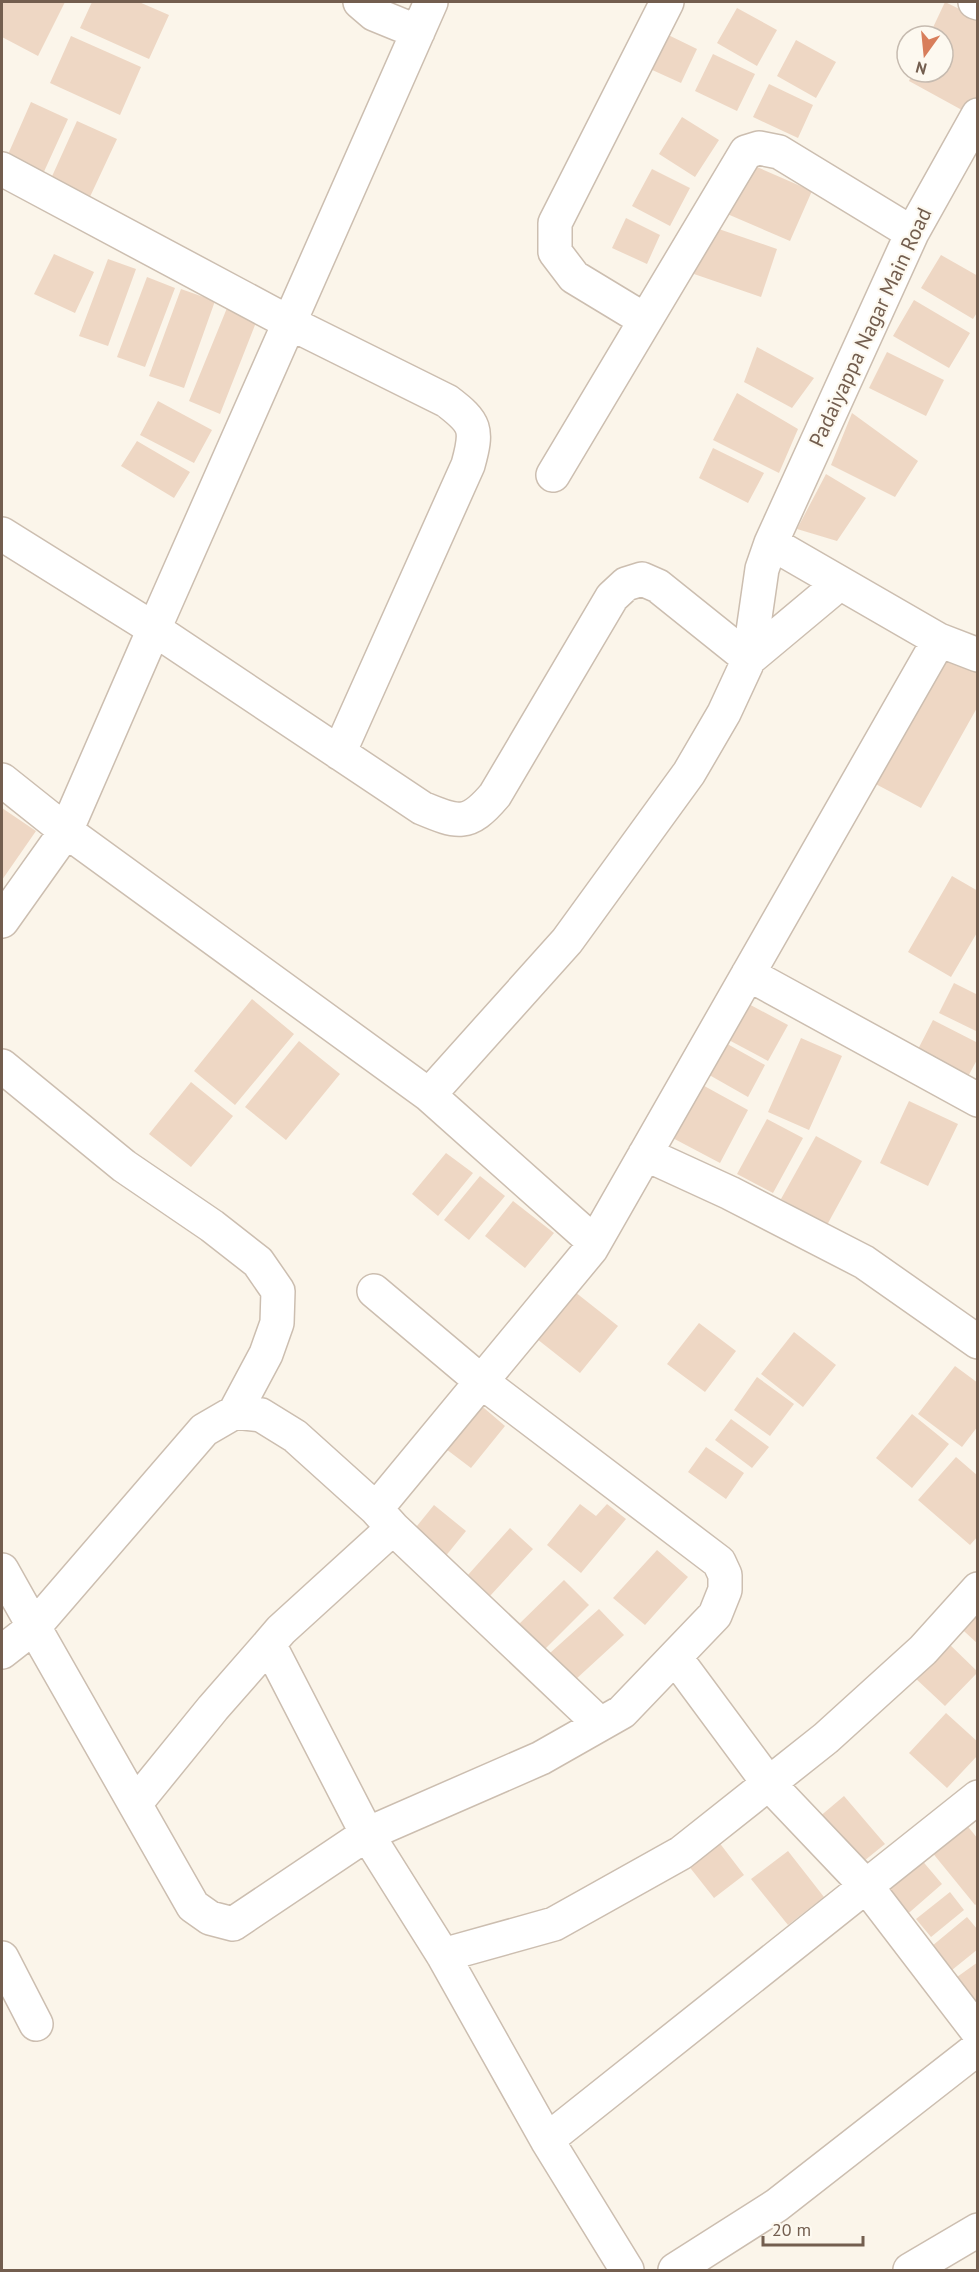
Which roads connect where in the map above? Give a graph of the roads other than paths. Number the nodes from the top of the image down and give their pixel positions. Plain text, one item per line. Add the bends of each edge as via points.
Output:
1 (360, 2) edge
2 (431, 2) edge
3 (667, 2) edge
4 (418, 32) junction
5 (978, 115) edge
6 (2, 169) edge
7 (912, 233) junction
8 (645, 320) junction
9 (290, 323) junction
10 (553, 475) dead end
11 (2, 534) edge
12 (771, 543) junction
13 (840, 583) junction
14 (154, 629) junction
15 (939, 640) junction
16 (978, 655) edge
17 (749, 659) junction
18 (339, 753) junction
19 (2, 780) edge
20 (66, 831) junction
21 (2, 921) edge
22 (748, 974) junction
23 (2, 1066) edge
24 (429, 1095) junction
25 (978, 1100) edge
26 (645, 1154) junction
27 (594, 1242) junction
28 (374, 1291) dead end
29 (978, 1342) edge
30 (482, 1382) junction
31 (235, 1412) junction
32 (384, 1519) junction
33 (2, 1570) edge
34 (978, 1588) edge
35 (34, 1627) junction
36 (269, 1644) junction
37 (2, 1652) edge
38 (675, 1657) junction
39 (600, 1724) junction
40 (769, 1784) junction
41 (978, 1797) edge
42 (135, 1804) junction
43 (367, 1834) junction
44 (867, 1887) junction
45 (443, 1955) junction
46 (2, 1958) edge
47 (36, 2024) dead end
48 (978, 2032) edge
49 (978, 2048) edge
50 (547, 2140) junction
51 (978, 2230) edge
52 (627, 2271) edge
53 (675, 2271) edge
54 (910, 2271) edge

1 - 4 street via 374,14
2 - 4 street
3 - 8 street via 555,223 555,252 574,277
4 - 9 street
5 - 7 street, Padaiyappa Nagar Main Road
6 - 9 street
7 - 8 street via 779,152 759,148 746,152
7 - 12 street, Padaiyappa Nagar Main Road
8 - 10 street
9 - 14 street
9 - 18 street via 447,401 474,428 468,465
11 - 14 street
12 - 13 street
12 - 17 street, Padaiyappa Nagar Main Road via 762,569
13 - 15 street
13 - 17 street
14 - 18 street
14 - 20 street
15 - 16 street
15 - 22 street
17 - 18 street via 657,586 642,579 626,584 612,597 495,795 480,812 462,820 442,817
17 - 24 street via 724,713 689,773 573,932
19 - 20 street
20 - 21 street
20 - 24 street
22 - 25 street
22 - 26 street
23 - 31 street via 124,1166 258,1262 278,1291 277,1323 266,1354
24 - 27 street
26 - 27 street
26 - 29 street via 864,1262
27 - 30 street
28 - 30 street
30 - 32 street
30 - 38 street via 719,1562 725,1575 725,1590 715,1615
31 - 32 street via 261,1415 295,1436
31 - 35 street via 204,1430
32 - 36 street
32 - 39 street
33 - 35 street
34 - 40 street via 923,1650
35 - 37 street
35 - 42 street
36 - 42 street
36 - 43 street
38 - 39 street via 622,1712
38 - 40 street
39 - 43 street via 541,1758
40 - 44 street
40 - 45 street via 681,1852 554,1924
41 - 44 street
42 - 43 street via 193,1906 210,1918 232,1924
43 - 45 street
44 - 48 street
44 - 50 street
45 - 50 street
46 - 47 street
49 - 53 street via 777,2205
50 - 52 street
51 - 54 street

